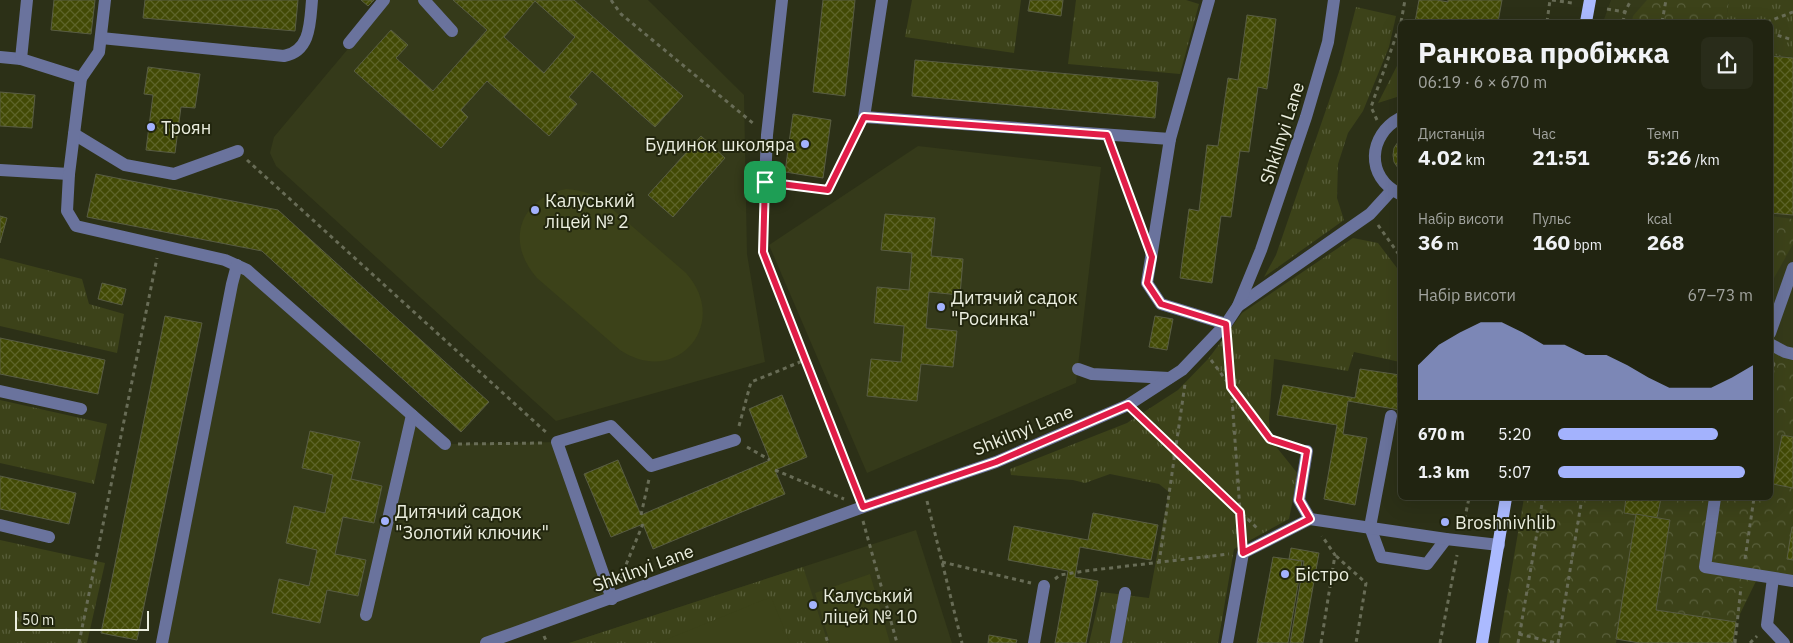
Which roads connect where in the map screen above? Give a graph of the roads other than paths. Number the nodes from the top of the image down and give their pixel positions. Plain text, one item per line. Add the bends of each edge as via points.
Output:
1 (28, 0) edge
2 (105, 0) edge
3 (312, 0) edge
4 (384, 0) edge
5 (424, 0) edge
6 (782, 0) edge
7 (882, 0) edge
8 (1209, 0) edge
9 (1334, 0) edge
10 (1590, 0) edge
11 (1586, 20) edge
12 (452, 31) dead end
13 (101, 38) junction
14 (349, 43) dead end
15 (0, 57) edge
16 (21, 59) junction
17 (81, 78) junction
18 (1398, 119) edge
19 (74, 134) junction
20 (1170, 140) junction
21 (238, 151) road end
22 (0, 170) edge
23 (69, 174) junction
24 (765, 182) road end
25 (1396, 192) edge
26 (237, 265) junction
27 (1793, 268) edge
28 (1238, 306) junction
29 (1226, 324) junction
30 (1773, 325) edge
31 (1773, 345) edge
32 (1789, 353) edge
33 (1078, 370) dead end
34 (1169, 378) junction
35 (0, 391) edge
36 (81, 409) dead end
37 (412, 415) junction
38 (1391, 416) dead end
39 (735, 440) road end
40 (445, 444) road end
41 (1307, 451) road end
42 (1506, 500) edge
43 (1715, 500) edge
44 (1310, 519) junction
45 (0, 525) edge
46 (1370, 527) junction
47 (49, 537) dead end
48 (1446, 539) junction
49 (1499, 545) junction
50 (1773, 578) junction
51 (1793, 580) edge
52 (1044, 586) road end
53 (1125, 593) dead end
54 (612, 598) junction
55 (366, 614) dead end
56 (162, 643) edge
57 (486, 643) edge
58 (1034, 643) edge
59 (1116, 643) edge
60 (1227, 643) edge
61 (1482, 643) edge
62 (1784, 643) edge

1 - 16 street
2 - 13 street
3 - 13 street via 307,40 292,54 284,56
4 - 14 street
5 - 12 street
6 - 24 street
7 - 20 street via 864,117
8 - 20 street
9 - 28 street, Shkilnyi Lane via 1328,42 1306,117 1261,250
10 - 11 main road
13 - 17 street via 99,52
15 - 16 street
16 - 17 street
17 - 19 street
18 - 25 street via 1382,132 1374,157 1376,170
19 - 21 street via 125,165 174,174
19 - 23 street
20 - 29 street via 1147,283 1161,304
22 - 23 street
23 - 26 street via 67,211 76,226
25 - 28 street via 1370,214
26 - 37 street via 247,270
26 - 56 street
27 - 30 street
28 - 29 street, Shkilnyi Lane
29 - 34 street, Shkilnyi Lane via 1182,370
31 - 32 street
33 - 34 street via 1092,374
34 - 54 street, Shkilnyi Lane via 1128,405 996,462
35 - 36 street
37 - 40 street
37 - 55 street
38 - 46 street
39 - 54 street via 652,466 611,426 557,442
41 - 44 street via 1299,500
42 - 49 main road
43 - 50 street via 1705,567
44 - 46 street
44 - 60 street via 1243,553
45 - 47 street
46 - 48 street
46 - 48 street via 1382,557 1427,564
48 - 49 street
49 - 61 main road
50 - 51 street
50 - 62 street via 1767,624
52 - 58 street
53 - 59 street
54 - 57 street, Shkilnyi Lane

